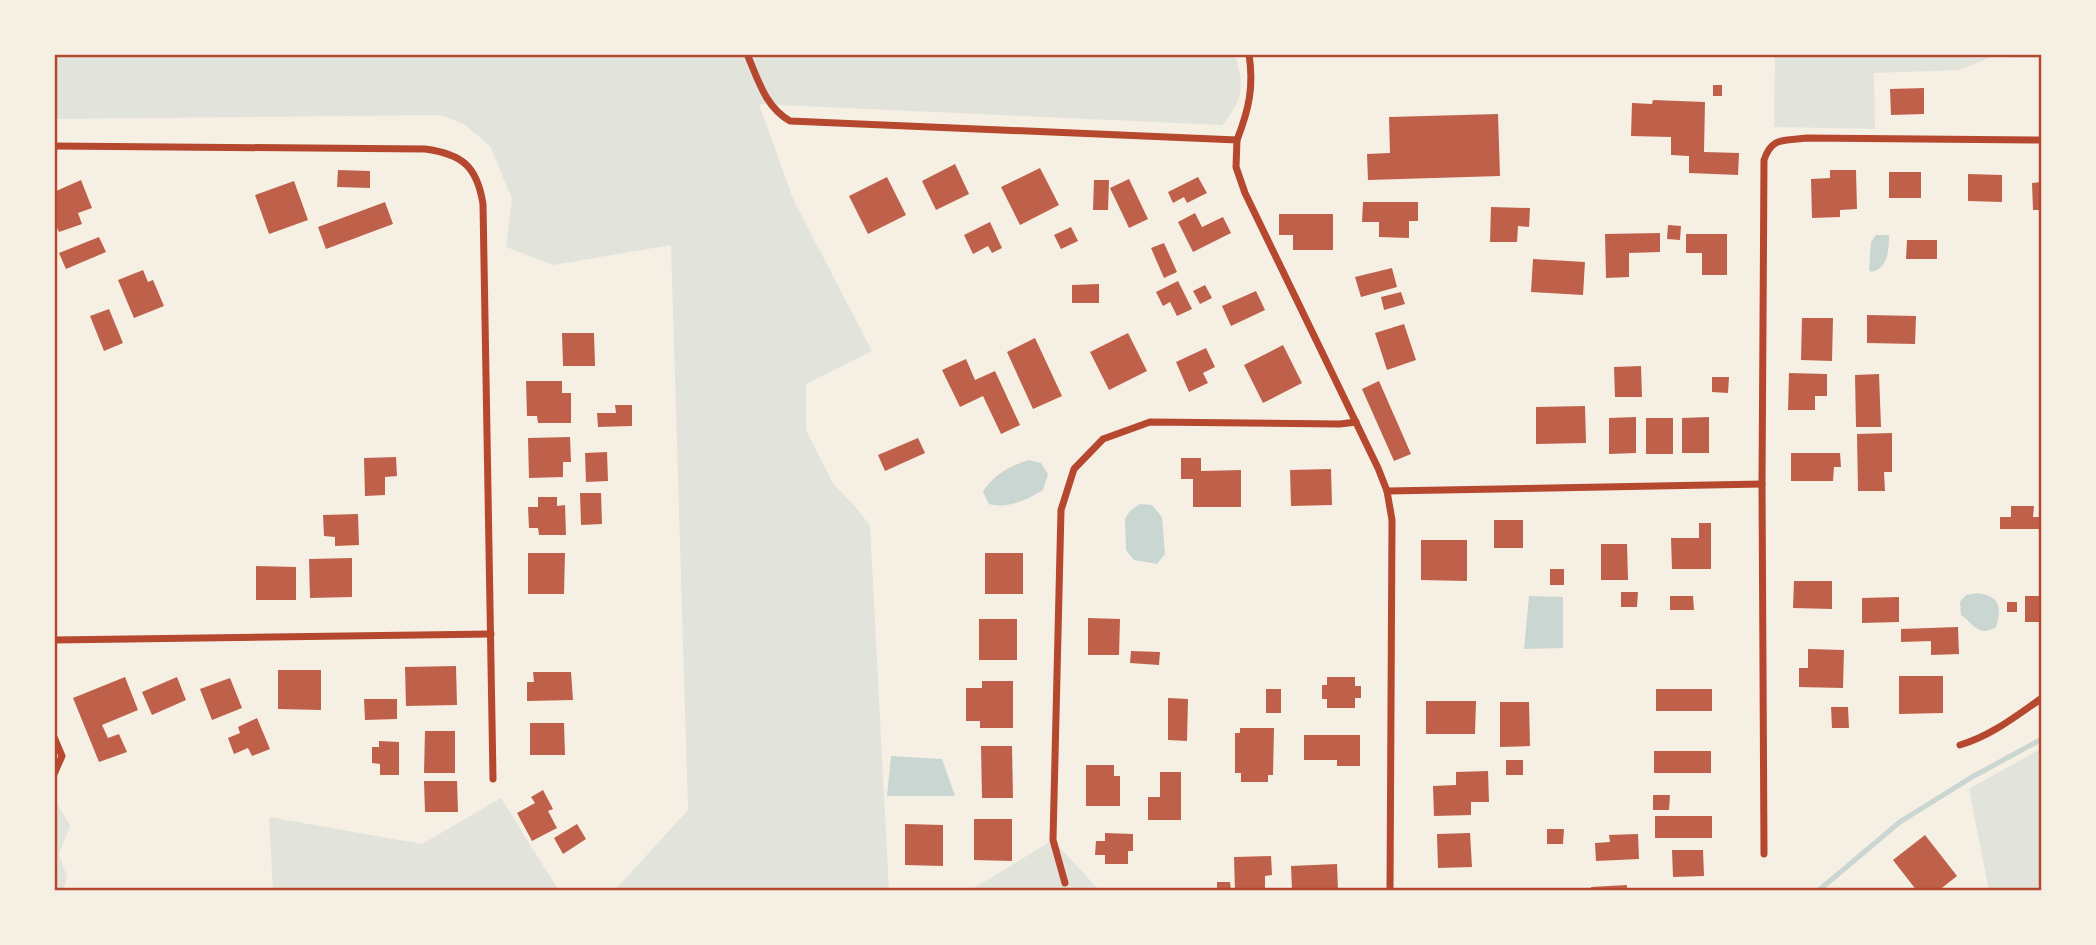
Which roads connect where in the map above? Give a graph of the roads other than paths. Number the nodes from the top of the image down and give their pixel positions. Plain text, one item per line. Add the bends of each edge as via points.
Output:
1 (747, 54) edge
2 (1249, 54) edge
3 (1237, 140) junction
4 (2042, 140) edge
5 (54, 146) edge
6 (1356, 422) junction
7 (1762, 484) junction
8 (1387, 491) junction
9 (491, 634) junction
10 (54, 640) edge
11 (2042, 698) edge
12 (54, 737) edge
13 (1960, 745) dead end
14 (54, 774) edge
15 (493, 779) dead end
16 (1764, 854) dead end
17 (1065, 883) dead end
18 (1390, 891) edge

1 - 3 street via 769,103 790,121
2 - 3 street via 1252,90
3 - 6 street via 1236,167 1245,193
4 - 7 street via 1807,138 1768,147 1764,160
5 - 9 street via 425,149 461,159 473,172 483,204
6 - 8 street
6 - 17 street via 1150,422 1103,439 1074,469 1061,510 1054,812 1054,840
7 - 8 street
7 - 16 street
8 - 18 street via 1392,520
9 - 10 street
9 - 15 street
11 - 13 street via 1978,740
12 - 14 street via 62,756

